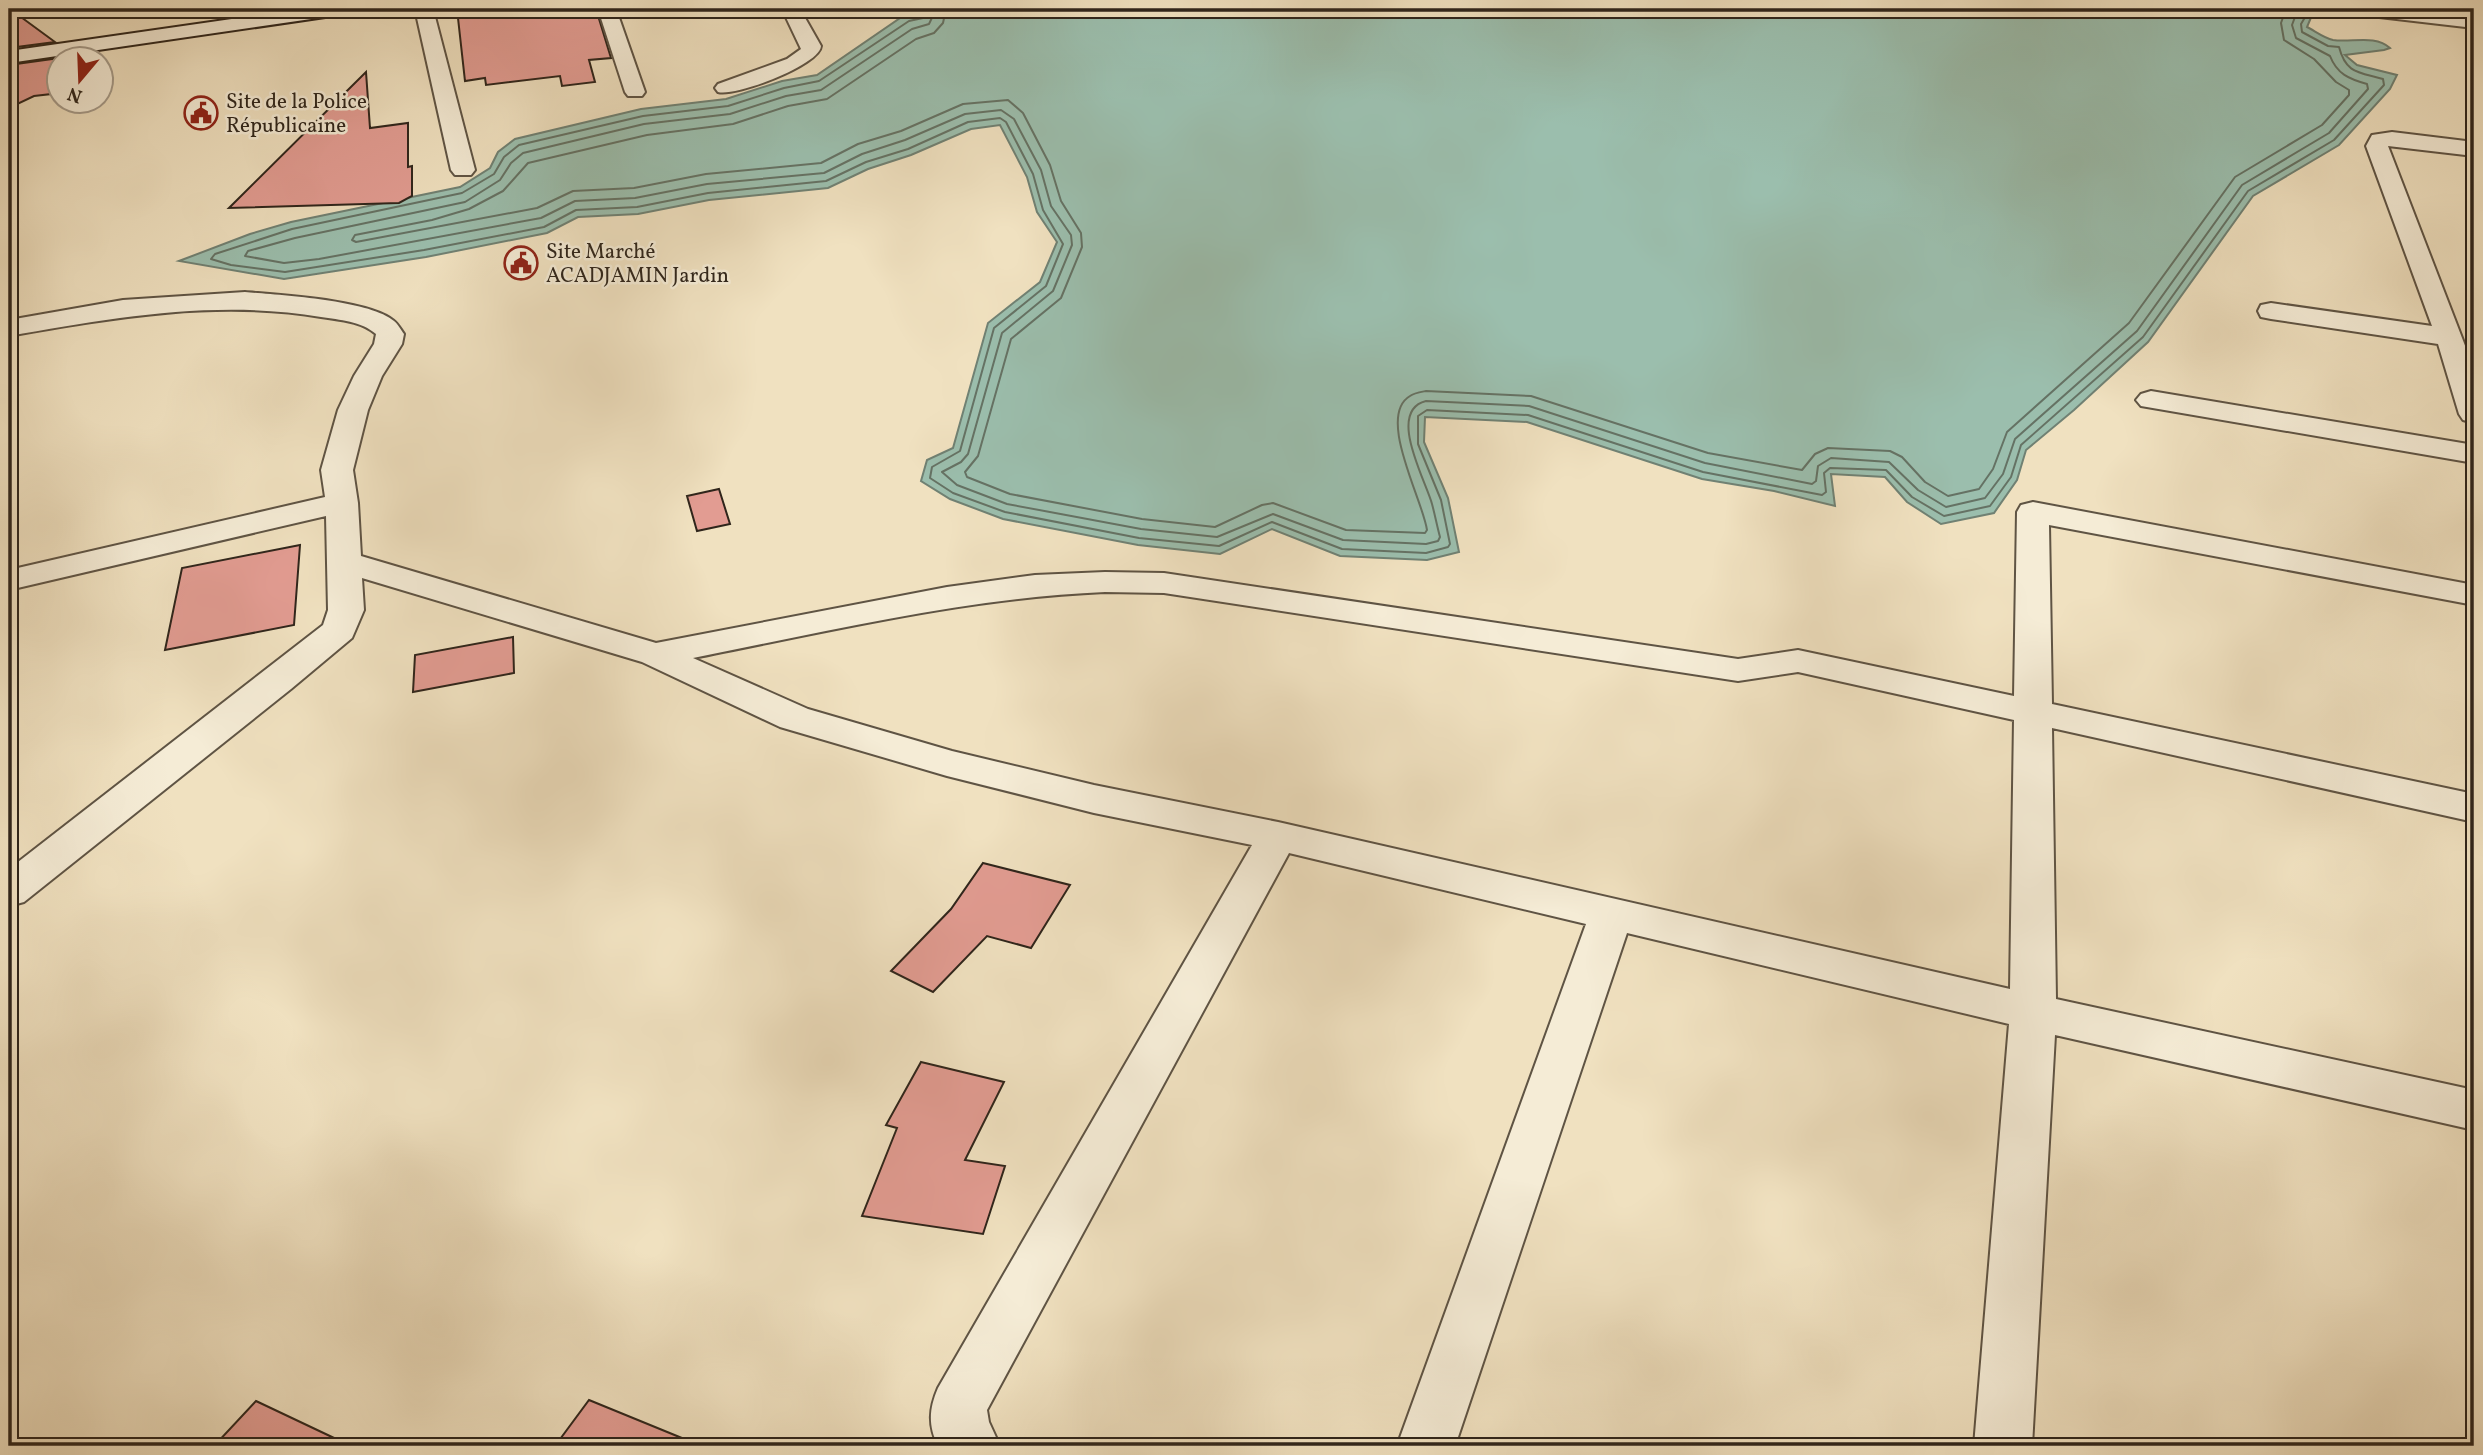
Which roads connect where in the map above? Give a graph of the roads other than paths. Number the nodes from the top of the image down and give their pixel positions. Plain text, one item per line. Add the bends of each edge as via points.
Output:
1 (339, 9) edge
2 (424, 9) edge
3 (607, 9) edge
4 (791, 9) edge
5 (2362, 9) edge
6 (2474, 22) edge
7 (9, 57) edge
8 (725, 88) dead end
9 (635, 92) dead end
10 (2474, 149) edge
11 (463, 170) dead end
12 (2271, 311) dead end
13 (9, 328) edge
14 (2450, 337) junction
15 (2151, 400) dead end
16 (2474, 414) edge
17 (2474, 454) edge
18 (342, 503) junction
19 (343, 561) junction
20 (9, 580) edge
21 (2474, 595) edge
22 (656, 654) junction
23 (2034, 712) junction
24 (2474, 808) edge
25 (1279, 836) junction
26 (9, 891) edge
27 (1612, 913) junction
28 (2033, 1012) junction
29 (2474, 1110) edge
30 (971, 1446) edge
31 (1426, 1446) edge
32 (2003, 1446) edge

1 - 7 street
2 - 11 street
3 - 9 street
4 - 8 street via 811,51 794,63
5 - 6 street
10 - 14 street via 2392,139 2379,140 2377,146
12 - 14 street
13 - 18 street via 122,308 245,300 364,316 384,326 390,334 388,344 353,410 337,470
14 - 16 street
15 - 17 street
18 - 19 street
18 - 20 street
19 - 22 street
19 - 26 street via 346,610 339,629
21 - 23 street via 2033,512
22 - 23 street via 960,595 1035,585 1164,583 1738,670 1798,661
22 - 25 street via 794,718 1094,799
23 - 24 street
23 - 28 street
25 - 27 street
25 - 30 street via 958,1407 961,1433
27 - 28 street
27 - 31 street
28 - 29 street
28 - 32 street

